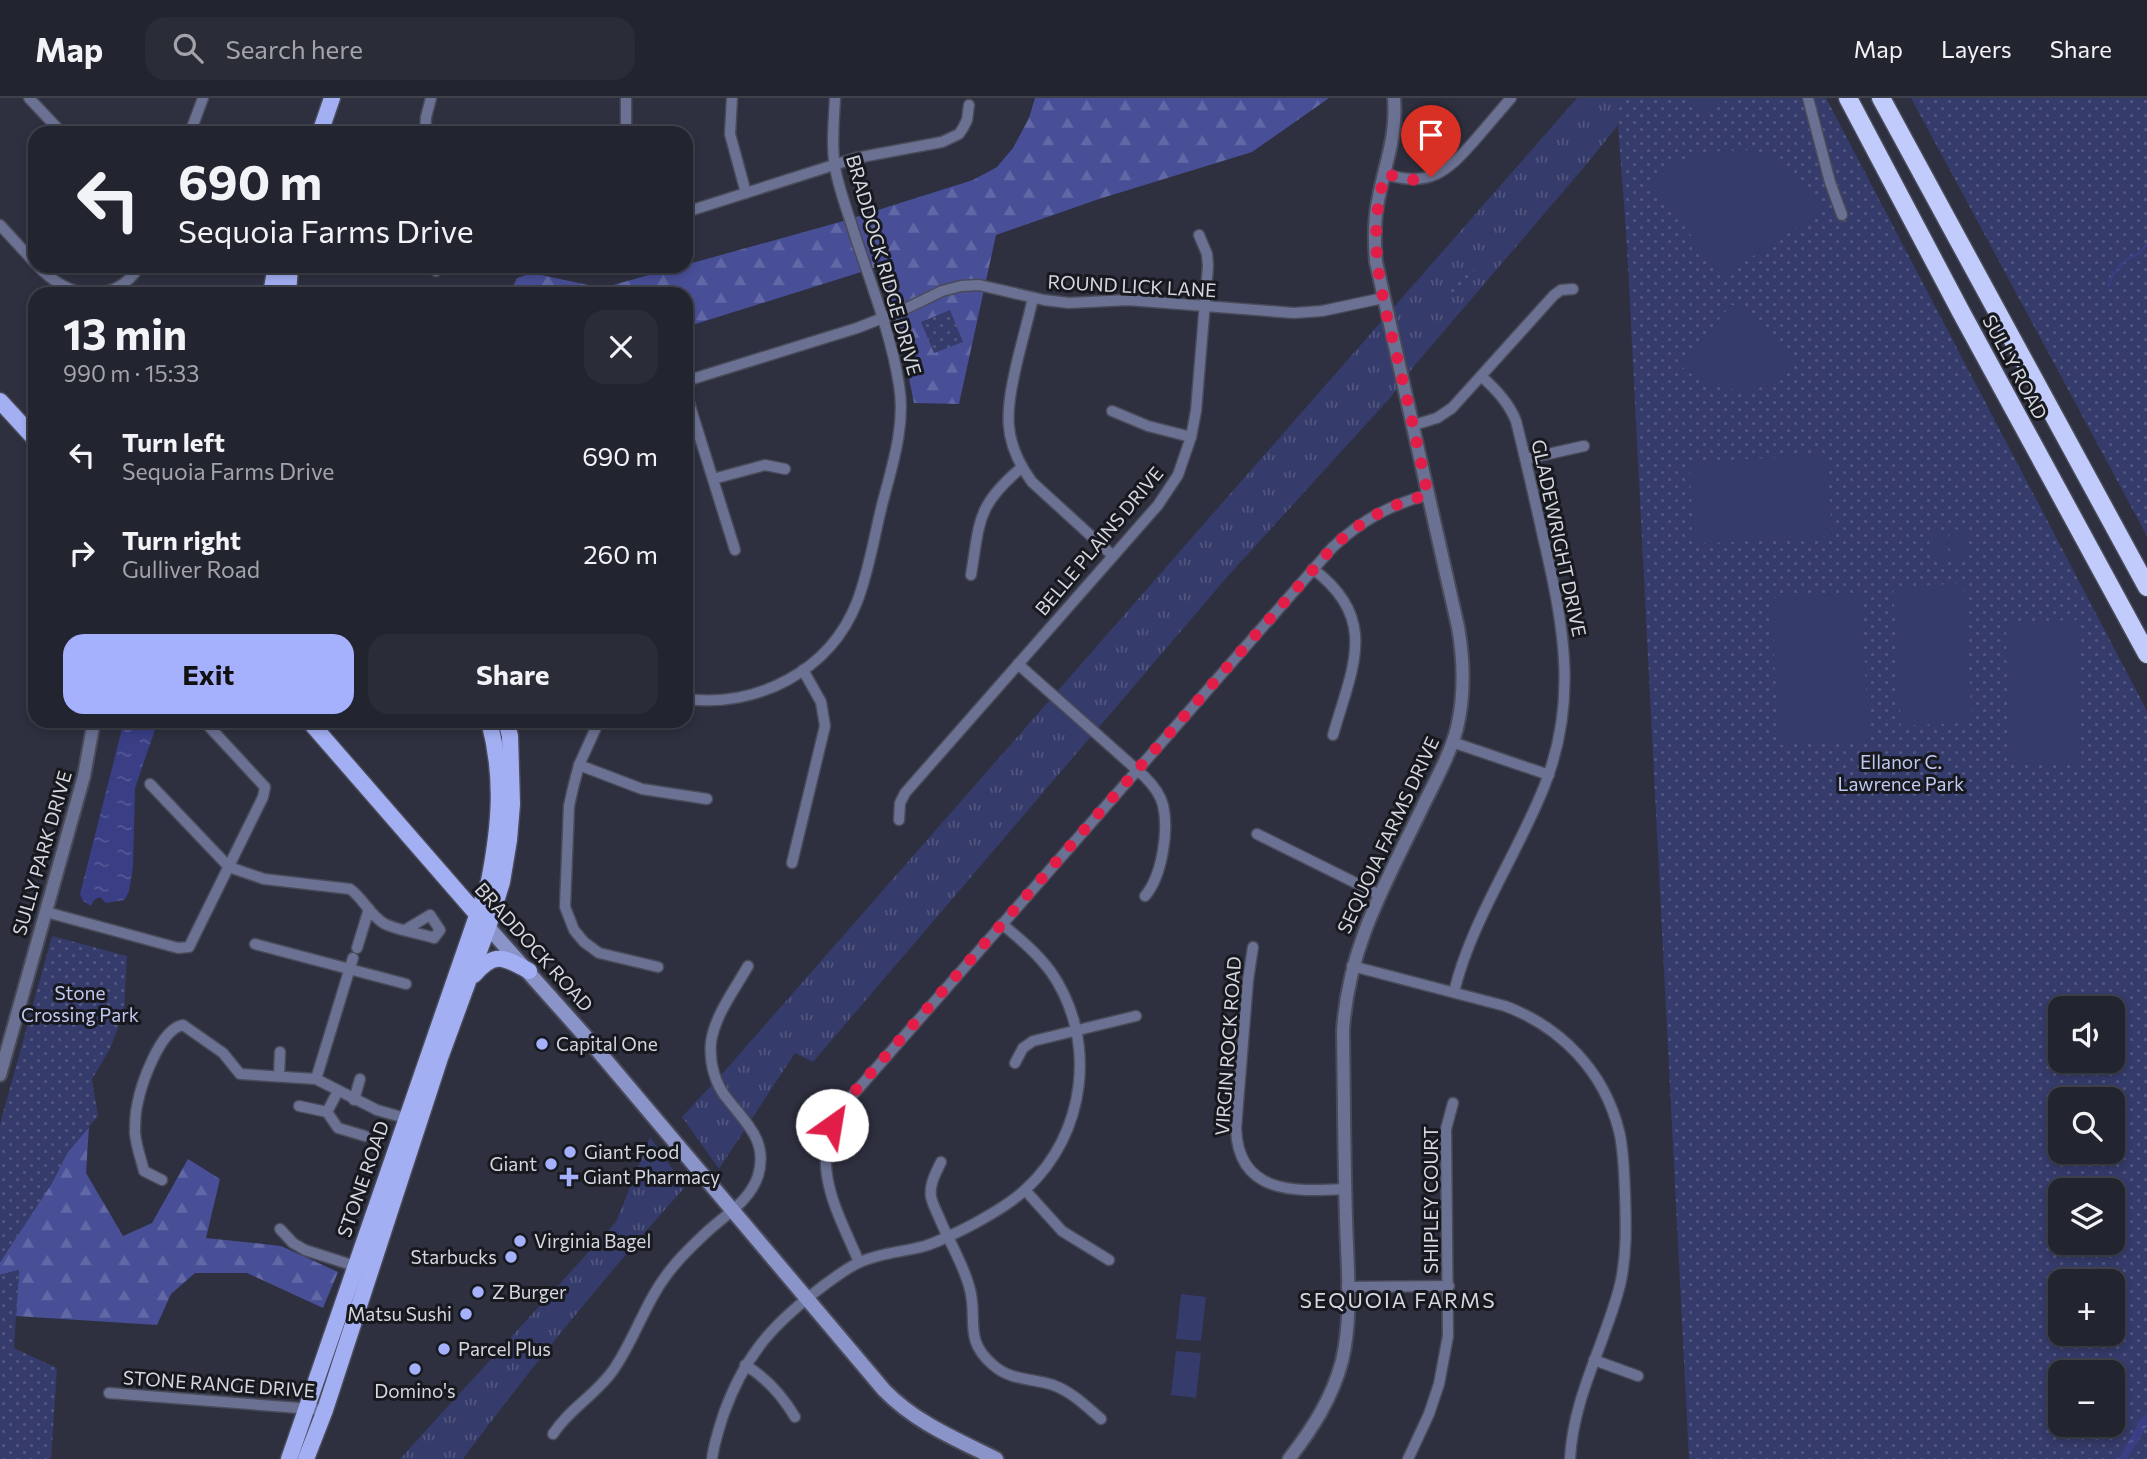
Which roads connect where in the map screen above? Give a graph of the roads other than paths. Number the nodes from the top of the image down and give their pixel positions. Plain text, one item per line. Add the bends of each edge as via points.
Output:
1 (29, 98) edge
2 (203, 98) edge
3 (332, 98) edge
4 (344, 98) edge
5 (431, 98) edge
6 (626, 98) edge
7 (732, 98) edge
8 (835, 98) edge
9 (1394, 98) edge
10 (1511, 98) edge
11 (1808, 98) edge
12 (1848, 98) edge
13 (1881, 98) edge
14 (969, 105) dead end
15 (55, 126) edge
16 (193, 126) edge
17 (322, 126) edge
18 (334, 126) edge
19 (425, 126) edge
20 (626, 126) edge
21 (834, 165) junction
22 (1385, 174) junction
23 (747, 193) junction
24 (693, 210) edge
25 (1842, 215) dead end
26 (0, 225) edge
27 (1199, 235) dead end
28 (28, 255) edge
29 (45, 273) edge
30 (134, 273) edge
31 (63, 287) edge
32 (118, 287) edge
33 (1573, 289) dead end
34 (1033, 298) junction
35 (1383, 298) junction
36 (1205, 306) junction
37 (882, 319) junction
38 (1482, 377) junction
39 (693, 379) edge
40 (0, 401) edge
41 (1112, 411) dead end
42 (693, 415) edge
43 (1413, 425) junction
44 (28, 431) edge
45 (1192, 437) junction
46 (1584, 446) dead end
47 (1526, 459) junction
48 (1021, 468) junction
49 (785, 469) dead end
50 (713, 479) junction
51 (1428, 495) junction
52 (735, 550) dead end
53 (1112, 555) junction
54 (1313, 569) junction
55 (971, 575) dead end
56 (2147, 587) edge
57 (2147, 654) edge
58 (1018, 664) junction
59 (803, 670) junction
60 (693, 699) edge
61 (93, 728) edge
62 (211, 728) edge
63 (315, 728) edge
64 (490, 728) edge
65 (508, 728) edge
66 (596, 728) edge
67 (1333, 735) dead end
68 (1452, 742) junction
69 (579, 765) junction
70 (1137, 770) junction
71 (1549, 775) junction
72 (150, 784) dead end
73 (707, 799) dead end
74 (900, 820) dead end
75 (1257, 834) dead end
76 (792, 863) dead end
77 (229, 867) junction
78 (1380, 895) junction
79 (1145, 896) dead end
80 (369, 909) junction
81 (46, 912) junction
82 (477, 914) junction
83 (1002, 924) junction
84 (488, 927) junction
85 (405, 930) dead end
86 (255, 944) dead end
87 (1253, 947) dead end
88 (748, 966) dead end
89 (1352, 966) junction
90 (658, 967) dead end
91 (350, 969) junction
92 (529, 971) junction
93 (468, 983) junction
94 (406, 984) dead end
95 (1454, 992) junction
96 (1136, 1016) dead end
97 (1076, 1030) junction
98 (280, 1052) dead end
99 (3, 1060) edge
100 (1015, 1063) dead end
101 (0, 1075) edge
102 (279, 1076) junction
103 (316, 1079) junction
104 (360, 1079) dead end
105 (338, 1091) junction
106 (354, 1100) junction
107 (1453, 1103) dead end
108 (299, 1106) dead end
109 (327, 1112) junction
110 (413, 1120) junction
111 (365, 1136) dead end
112 (942, 1162) dead end
113 (162, 1180) dead end
114 (1345, 1189) junction
115 (1025, 1190) junction
116 (732, 1210) junction
117 (281, 1228) dead end
118 (948, 1237) junction
119 (1110, 1259) dead end
120 (859, 1262) junction
121 (355, 1266) junction
122 (1449, 1286) junction
123 (1348, 1287) junction
124 (807, 1299) junction
125 (1594, 1360) junction
126 (745, 1365) junction
127 (1638, 1377) dead end
128 (110, 1393) dead end
129 (307, 1409) junction
130 (325, 1410) junction
131 (795, 1417) dead end
132 (1101, 1419) dead end
133 (553, 1434) dead end
134 (289, 1459) edge
135 (306, 1459) edge
136 (712, 1459) edge
137 (996, 1459) edge
138 (1289, 1459) edge
139 (1408, 1459) edge
140 (1570, 1459) edge

1 - 15 street
2 - 16 street
3 - 17 main road
4 - 18 main road
5 - 19 street
6 - 20 street
7 - 23 street via 730,134
8 - 21 street, BRADDOCK RIDGE DRIVE
9 - 22 street, SEQUOIA FARMS DRIVE via 1393,142
10 - 22 street via 1445,171 1412,180
11 - 25 street
12 - 57 highway, SULLY ROAD
13 - 56 highway, SULLY ROAD
14 - 21 street via 963,128 950,139
21 - 23 street
21 - 37 street, BRADDOCK RIDGE DRIVE
22 - 35 street, SEQUOIA FARMS DRIVE via 1375,236
23 - 24 street
26 - 28 street
27 - 36 street, BELLE PLAINS DRIVE via 1208,260
29 - 31 street
30 - 32 street
33 - 38 street via 1554,295
34 - 36 street, ROUND LICK LANE
34 - 37 street, ROUND LICK LANE via 979,285 961,286
34 - 48 street via 1008,407 1009,434
35 - 36 street, ROUND LICK LANE via 1307,313
35 - 43 street, SEQUOIA FARMS DRIVE
36 - 45 street, BELLE PLAINS DRIVE
37 - 39 street, ROUND LICK LANE
37 - 59 street, BRADDOCK RIDGE DRIVE via 900,386 898,440 856,603 831,644
38 - 43 street via 1452,408
38 - 47 street, GLADEWRIGHT DRIVE via 1512,410
40 - 44 main road
41 - 45 street
42 - 50 street
43 - 51 street, SEQUOIA FARMS DRIVE
45 - 53 street, BELLE PLAINS DRIVE via 1170,488
46 - 47 street
47 - 71 street, GLADEWRIGHT DRIVE via 1565,655 1566,687
48 - 53 street
48 - 55 street via 1002,484 985,509
49 - 50 street via 765,465
50 - 52 street
51 - 54 street via 1366,519
51 - 68 street, SEQUOIA FARMS DRIVE via 1463,654 1462,699
53 - 58 street, BELLE PLAINS DRIVE
54 - 67 street via 1342,596 1356,632 1355,657
54 - 70 street
58 - 70 street
58 - 74 street, BELLE PLAINS DRIVE via 905,793
59 - 60 street, BRADDOCK RIDGE DRIVE via 742,698
59 - 76 street via 821,702 825,726
61 - 81 street, SULLY PARK DRIVE
62 - 77 street via 265,787
63 - 82 main road, BRADDOCK ROAD
64 - 82 main road, STONE ROAD via 497,760 499,821 489,881
65 - 84 main road, STONE ROAD via 512,772 509,840
66 - 69 street
68 - 71 street
68 - 78 street, SEQUOIA FARMS DRIVE
69 - 73 street via 642,789
69 - 90 street via 569,807 564,899 569,921 599,953
70 - 79 street via 1161,797 1165,817 1159,873
70 - 83 street
71 - 95 street, GLADEWRIGHT DRIVE via 1464,957
72 - 77 street
75 - 78 street
77 - 80 street via 264,879 350,889
77 - 81 street via 186,948
78 - 89 street, SEQUOIA FARMS DRIVE
80 - 85 street via 384,923
80 - 91 street
81 - 99 street, SULLY PARK DRIVE
82 - 84 main road, BRADDOCK ROAD
82 - 110 main road, STONE ROAD
83 - 97 street via 1052,974
83 - 120 street via 848,1099 832,1125 825,1155 827,1183
84 - 92 main road, BRADDOCK ROAD
84 - 93 main road, STONE ROAD
86 - 91 street
87 - 114 street, VIRGIN ROCK ROAD via 1236,1128 1239,1151 1256,1176 1273,1186
88 - 116 street via 718,1020 711,1048 718,1085 751,1126 760,1155 752,1189
89 - 95 street
89 - 114 street, SEQUOIA FARMS DRIVE via 1343,1031
91 - 94 street
91 - 103 street
92 - 93 main road via 496,958 482,965
92 - 116 main road, BRADDOCK ROAD
93 - 110 main road, STONE ROAD
95 - 125 street via 1526,1014 1561,1037 1588,1065 1614,1113 1623,1158 1625,1255
96 - 97 street
97 - 100 street via 1033,1041
97 - 115 street via 1080,1069 1073,1115 1053,1157
98 - 102 street
99 - 101 street, SULLY PARK DRIVE
102 - 103 street
102 - 113 street via 240,1074 223,1053 183,1025 168,1033 143,1081 136,1108 135,1136 144,1171
103 - 105 street
104 - 106 street
105 - 106 street
105 - 109 street
106 - 110 street
107 - 122 street, SHIPLEY COURT via 1446,1129
108 - 109 street
109 - 111 street via 338,1128
110 - 121 main road, STONE ROAD
110 - 130 main road, STONE ROAD
112 - 118 street via 931,1194
114 - 123 street, SEQUOIA FARMS DRIVE
115 - 118 street
115 - 119 street via 1062,1231
116 - 124 main road, BRADDOCK ROAD
116 - 133 street via 671,1269 648,1302 614,1369
117 - 121 street via 304,1250
118 - 120 street
118 - 132 street via 969,1283 973,1332 985,1358 1009,1376 1066,1390
120 - 124 street
121 - 129 main road, STONE ROAD
122 - 123 street
122 - 139 street, SHIPLEY COURT via 1445,1360 1429,1414
123 - 138 street, SEQUOIA FARMS DRIVE via 1345,1345 1336,1380 1322,1412
124 - 126 street via 771,1331
124 - 137 main road, BRADDOCK ROAD via 902,1408
125 - 127 street
125 - 140 street via 1575,1422
126 - 131 street via 784,1398
126 - 136 street via 718,1431
128 - 129 street, STONE RANGE DRIVE
129 - 130 street, STONE RANGE DRIVE
129 - 134 main road, STONE ROAD
130 - 135 main road, STONE ROAD

